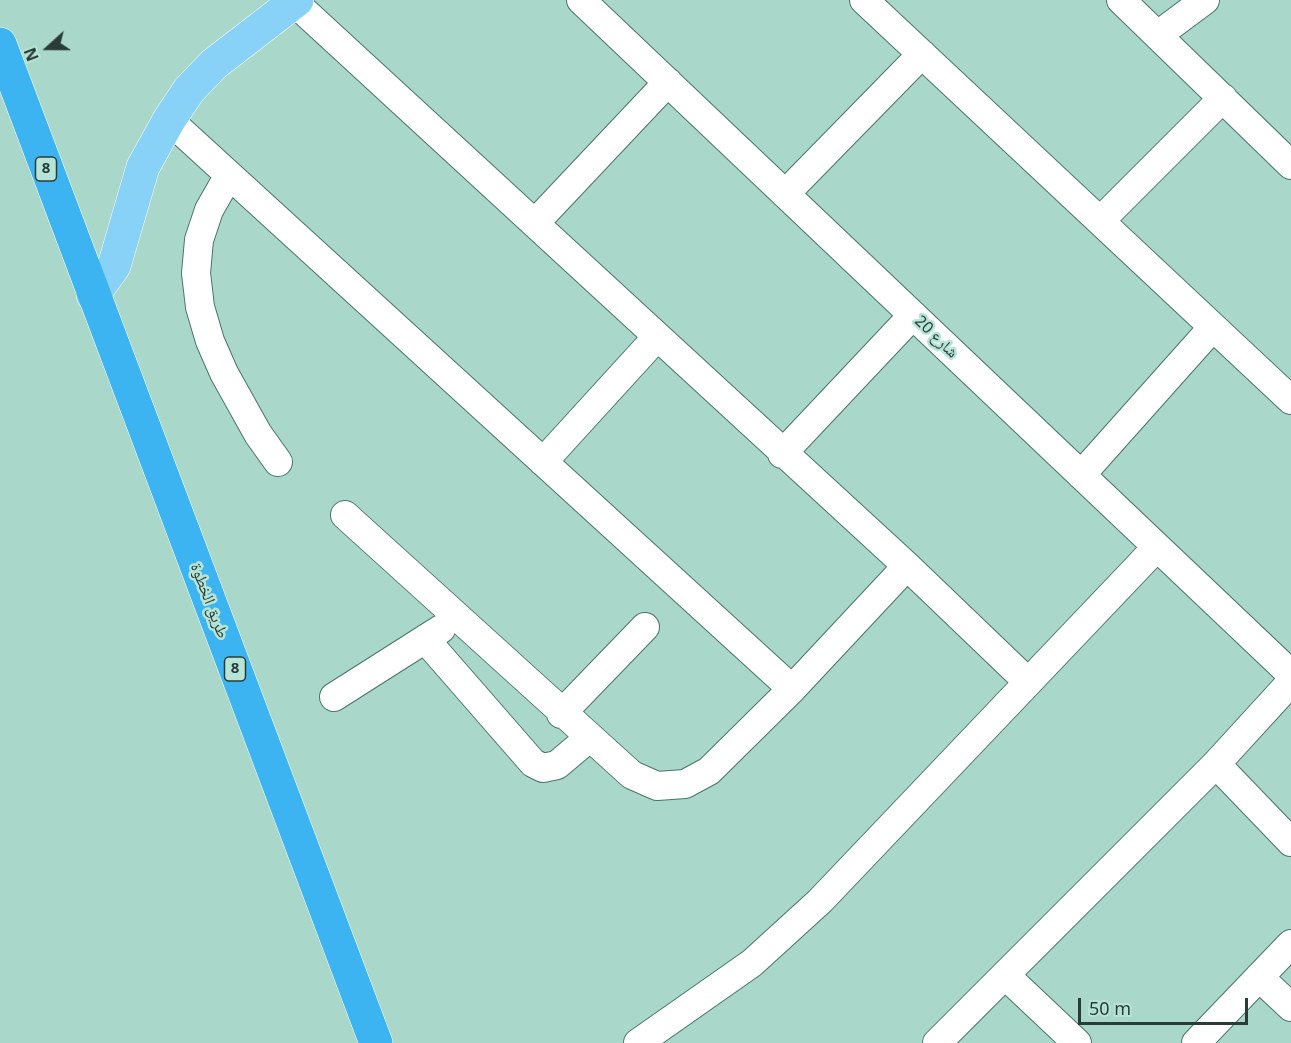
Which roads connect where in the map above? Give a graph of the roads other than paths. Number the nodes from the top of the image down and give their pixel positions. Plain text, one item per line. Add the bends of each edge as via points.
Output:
1 (581, 0) edge
2 (864, 0) edge
3 (1121, 0) edge
4 (1205, 0) edge
5 (295, 1) edge
6 (1158, 35) junction
7 (0, 44) edge
8 (922, 54) junction
9 (668, 82) junction
10 (1222, 98) junction
11 (169, 120) junction
12 (1290, 161) edge
13 (230, 175) junction
14 (785, 194) junction
15 (1100, 221) junction
16 (535, 223) junction
17 (93, 295) junction
18 (913, 315) junction
19 (1214, 327) junction
20 (657, 337) junction
21 (1291, 400) edge
22 (782, 454) junction
23 (278, 462) dead end
24 (543, 462) junction
25 (1081, 475) junction
26 (345, 515) dead end
27 (1157, 547) junction
28 (907, 566) junction
29 (458, 618) junction
30 (645, 627) dead end
31 (425, 639) junction
32 (1291, 674) edge
33 (1291, 681) edge
34 (1028, 682) junction
35 (792, 689) junction
36 (334, 697) dead end
37 (561, 714) junction
38 (589, 738) junction
39 (1216, 764) junction
40 (1291, 842) edge
41 (1291, 944) edge
42 (1005, 975) junction
43 (1259, 977) junction
44 (1291, 1007) edge
45 (376, 1043) edge
46 (638, 1043) edge
47 (938, 1043) edge
48 (1077, 1043) edge
49 (1196, 1043) edge

1 - 9 street, شارع 20
2 - 8 street
3 - 6 street
4 - 6 street
5 - 11 main road via 214,64 189,90
5 - 16 street
6 - 10 street
7 - 17 highway, 8
8 - 14 street
8 - 15 street
9 - 14 street, شارع 20
9 - 16 street
10 - 12 street
10 - 15 street
11 - 13 street
11 - 17 main road via 143,167 114,266
13 - 23 street via 209,210 199,240 196,273 200,307 224,373
13 - 24 street
14 - 18 street, شارع 20
15 - 19 street
16 - 20 street
17 - 45 highway, طريق الخطوة / 8
18 - 22 street
18 - 25 street, شارع 20
19 - 21 street
19 - 25 street
20 - 22 street
20 - 24 street
22 - 28 street
24 - 35 street
25 - 27 street, شارع 20
26 - 29 street
27 - 32 street, شارع 20
27 - 34 street
28 - 34 street
28 - 35 street
29 - 31 street
29 - 37 street
30 - 37 street
31 - 36 street
31 - 38 street via 532,763 543,768 557,765
33 - 39 street
34 - 46 street via 785,934 752,963
35 - 38 street via 709,771 685,784 671,787 644,782
37 - 38 street
39 - 40 street
39 - 42 street
41 - 43 street
42 - 47 street
42 - 48 street
43 - 44 street
43 - 49 street

